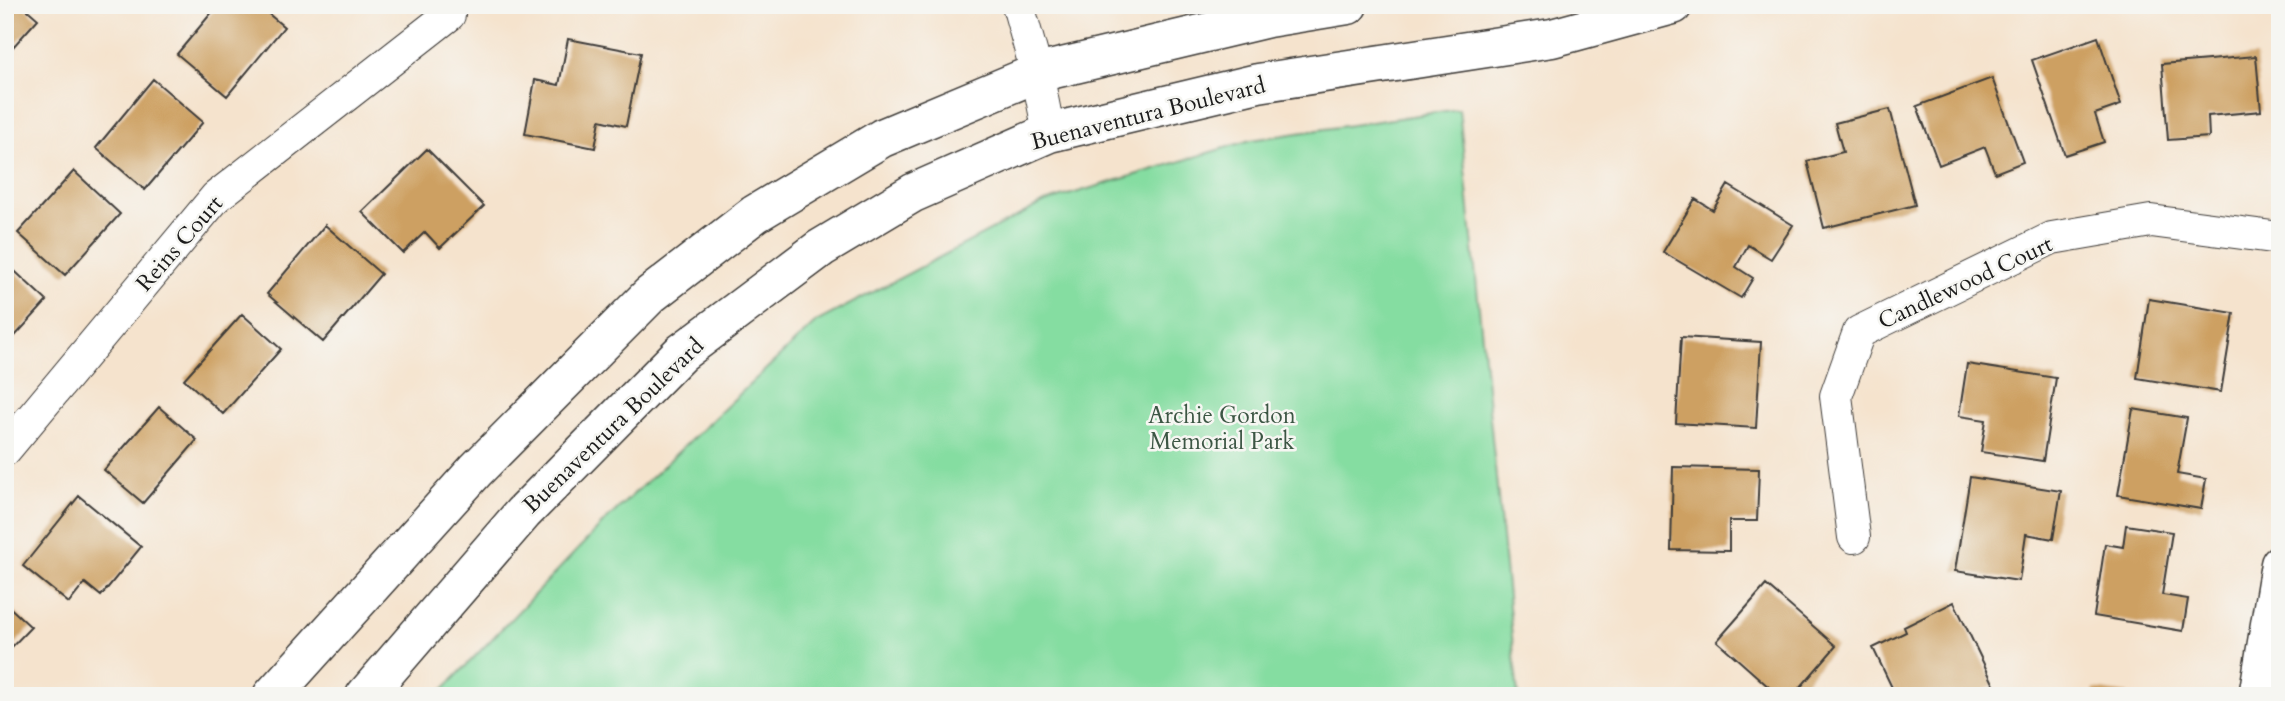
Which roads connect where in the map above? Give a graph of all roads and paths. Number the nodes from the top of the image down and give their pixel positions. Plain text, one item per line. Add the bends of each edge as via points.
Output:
1 (1018, 5) edge
2 (1348, 5) edge
3 (1672, 5) edge
4 (449, 15) dead end
5 (1037, 73) junction
6 (1049, 133) junction
7 (2280, 238) edge
8 (5, 450) edge
9 (1854, 537) dead end
10 (2280, 564) edge
11 (2276, 609) edge
12 (272, 696) edge
13 (365, 696) edge
14 (2258, 696) edge

1 - 5 street
2 - 5 main road via 1268,18
3 - 6 main road, Buenaventura Boulevard via 1552,38 1258,83
4 - 8 street, Reins Court via 216,197
5 - 6 street
5 - 12 main road via 881,138 755,214 650,295 476,470
6 - 13 main road, Buenaventura Boulevard via 914,193 821,248 681,352 523,513
7 - 9 street, Candlewood Court via 2151,222 2052,238 1859,332 1836,396
10 - 11 main road
11 - 14 main road

